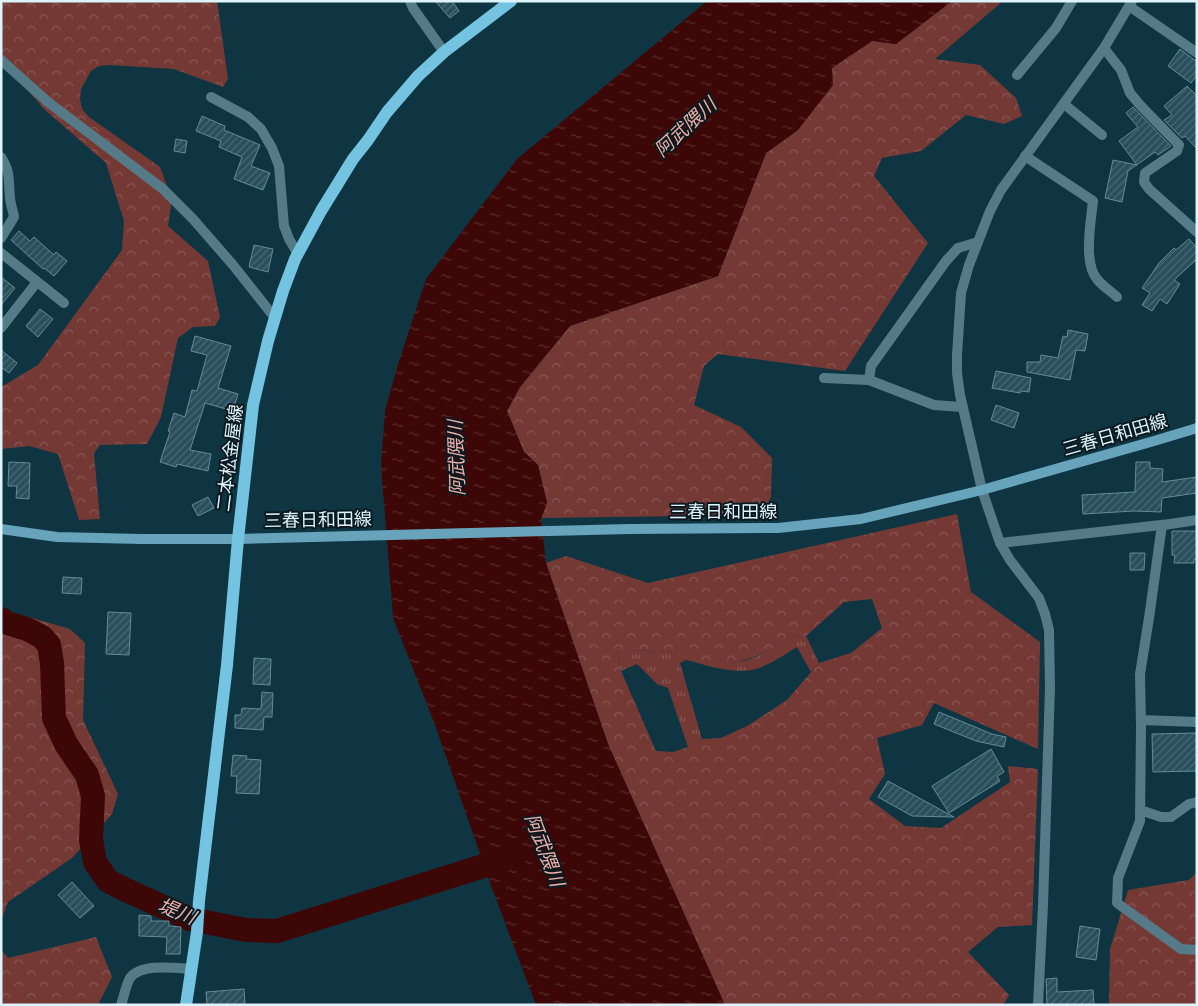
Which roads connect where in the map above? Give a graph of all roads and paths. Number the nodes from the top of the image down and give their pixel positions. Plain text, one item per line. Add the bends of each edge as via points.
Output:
1 (410, 1) edge
2 (511, 1) edge
3 (1072, 1) edge
4 (1131, 4) edge
5 (1104, 48) junction
6 (444, 52) junction
7 (1197, 52) edge
8 (1, 60) edge
9 (1017, 75) dead end
10 (211, 97) dead end
11 (1064, 104) junction
12 (1102, 135) dead end
13 (1025, 156) junction
14 (1, 157) edge
15 (6, 181) edge
16 (1197, 232) edge
17 (1, 238) edge
18 (978, 242) junction
19 (1, 253) edge
20 (298, 254) junction
21 (37, 282) junction
22 (1117, 297) dead end
23 (64, 303) dead end
24 (275, 318) junction
25 (1, 328) edge
26 (824, 378) dead end
27 (869, 380) junction
28 (962, 407) junction
29 (1197, 428) edge
30 (982, 490) junction
31 (1197, 520) edge
32 (1162, 525) junction
33 (1, 529) edge
34 (238, 539) junction
35 (1000, 543) junction
36 (1141, 720) junction
37 (1197, 722) edge
38 (1197, 802) edge
39 (1140, 810) junction
40 (1197, 950) edge
41 (192, 969) junction
42 (121, 1005) edge
43 (186, 1005) edge
44 (1038, 1005) edge

1 - 6 street
2 - 6 main road, 二本松金屋線
3 - 9 street via 1056,28
4 - 5 street
4 - 7 street
5 - 11 street
5 - 16 street via 1121,70 1130,93 1179,145 1177,151 1145,173 1144,182
6 - 20 main road, 二本松金屋線 via 387,112 321,210
8 - 24 street via 48,102 163,188
10 - 20 street via 248,116 261,129 272,148 279,166 284,226
11 - 12 street
11 - 13 street
13 - 18 street via 1001,190
13 - 22 street via 1093,201 1089,249 1091,269
14 - 15 street
15 - 17 street via 14,217
18 - 27 street via 958,248 946,261 871,366
18 - 28 street via 962,293 957,373
19 - 21 street
20 - 24 main road, 二本松金屋線
21 - 23 street
21 - 25 street
24 - 34 main road, 二本松金屋線 via 254,405
26 - 27 street
27 - 28 street via 934,405
28 - 30 street
29 - 30 main road, 三春日和田線
30 - 34 main road, 三春日和田線 via 861,519 778,528 647,528
30 - 35 street
31 - 32 street
32 - 35 street
32 - 36 street via 1140,674
33 - 34 main road, 三春日和田線 via 58,537
34 - 41 main road, 二本松金屋線
35 - 44 street via 1039,598 1048,630 1050,688
36 - 37 street
36 - 39 street
38 - 39 street via 1171,817
39 - 40 street via 1140,820 1118,878 1116,903 1181,949
41 - 42 street via 150,968 137,972 130,978
41 - 43 main road, 二本松金屋線

